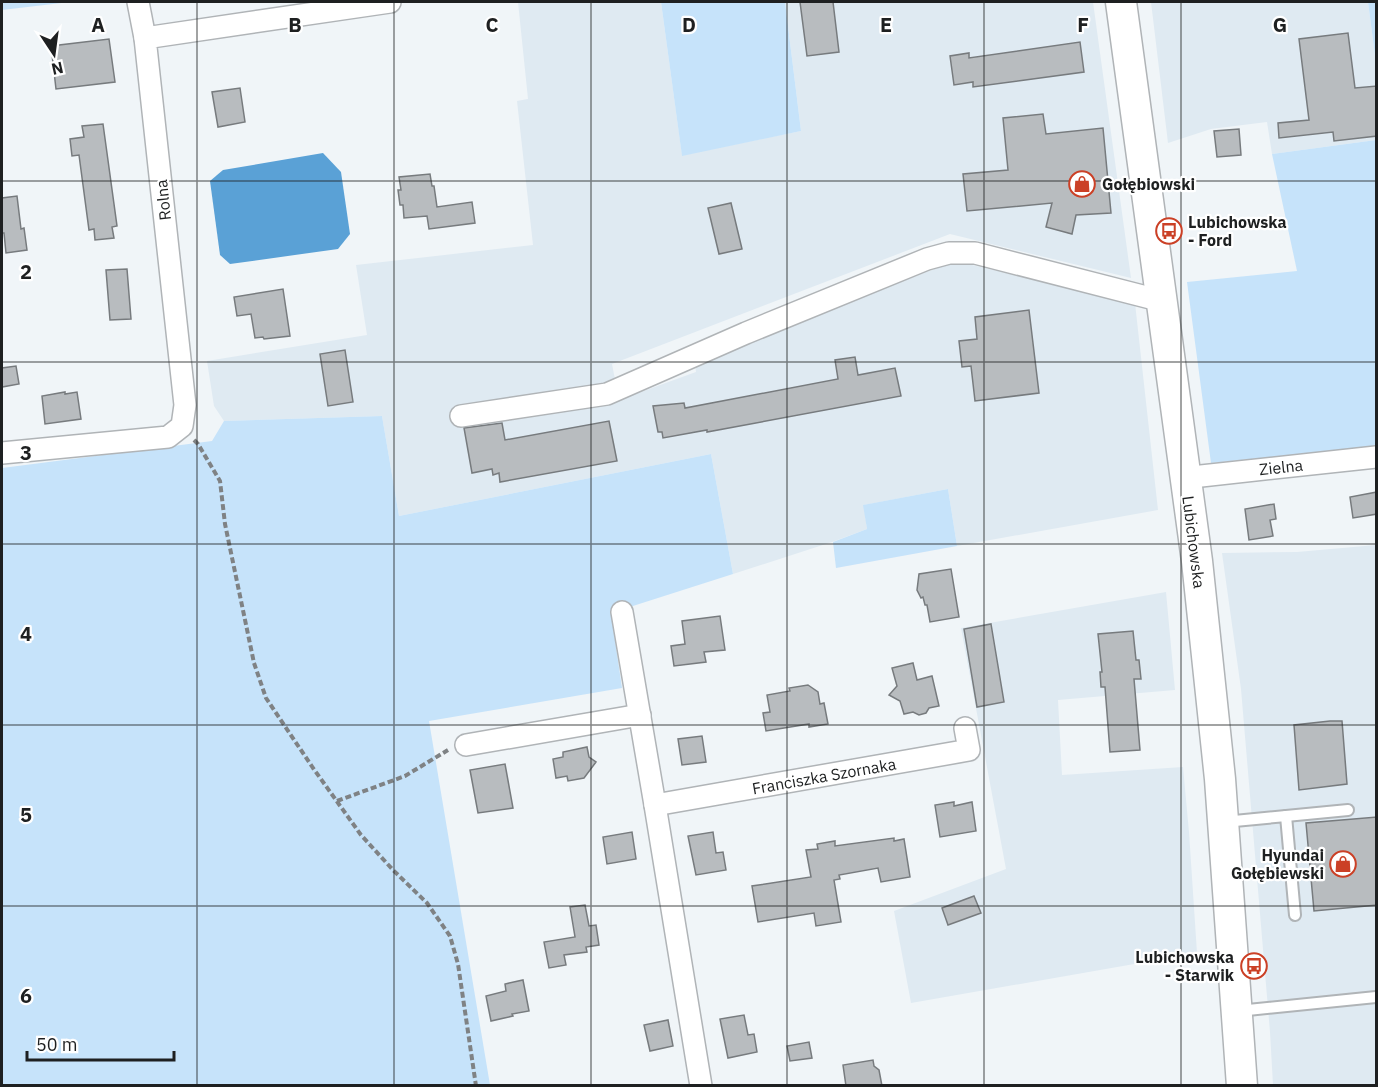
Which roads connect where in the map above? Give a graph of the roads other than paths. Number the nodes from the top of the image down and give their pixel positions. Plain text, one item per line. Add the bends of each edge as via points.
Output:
1 (138, 2) edge
2 (390, 2) edge
3 (1121, 2) edge
4 (145, 38) junction
5 (1162, 301) junction
6 (461, 416) dead end
7 (2, 453) edge
8 (1377, 457) edge
9 (1185, 478) junction
10 (622, 612) dead end
11 (640, 715) junction
12 (965, 728) dead end
13 (466, 745) road end
14 (656, 805) junction
15 (1347, 810) dead end
16 (1286, 816) junction
17 (1224, 822) junction
18 (1295, 915) dead end
19 (1377, 997) edge
20 (1238, 1011) junction
21 (701, 1086) edge
22 (1242, 1086) edge

1 - 4 street, Rolna
2 - 4 street
3 - 5 street, Lubichowska
4 - 7 street, Rolna via 185,405 182,426 168,437
5 - 6 street via 975,253 949,254 906,267 607,393
5 - 9 street, Lubichowska
8 - 9 street, Zielna
9 - 17 street, Lubichowska
10 - 11 street
11 - 13 street
11 - 14 street
12 - 14 street, Franciszka Szornaka via 969,750
14 - 21 street
15 - 16 lane
16 - 17 lane
16 - 18 lane
17 - 20 street, Lubichowska
19 - 20 lane
20 - 22 street, Lubichowska

